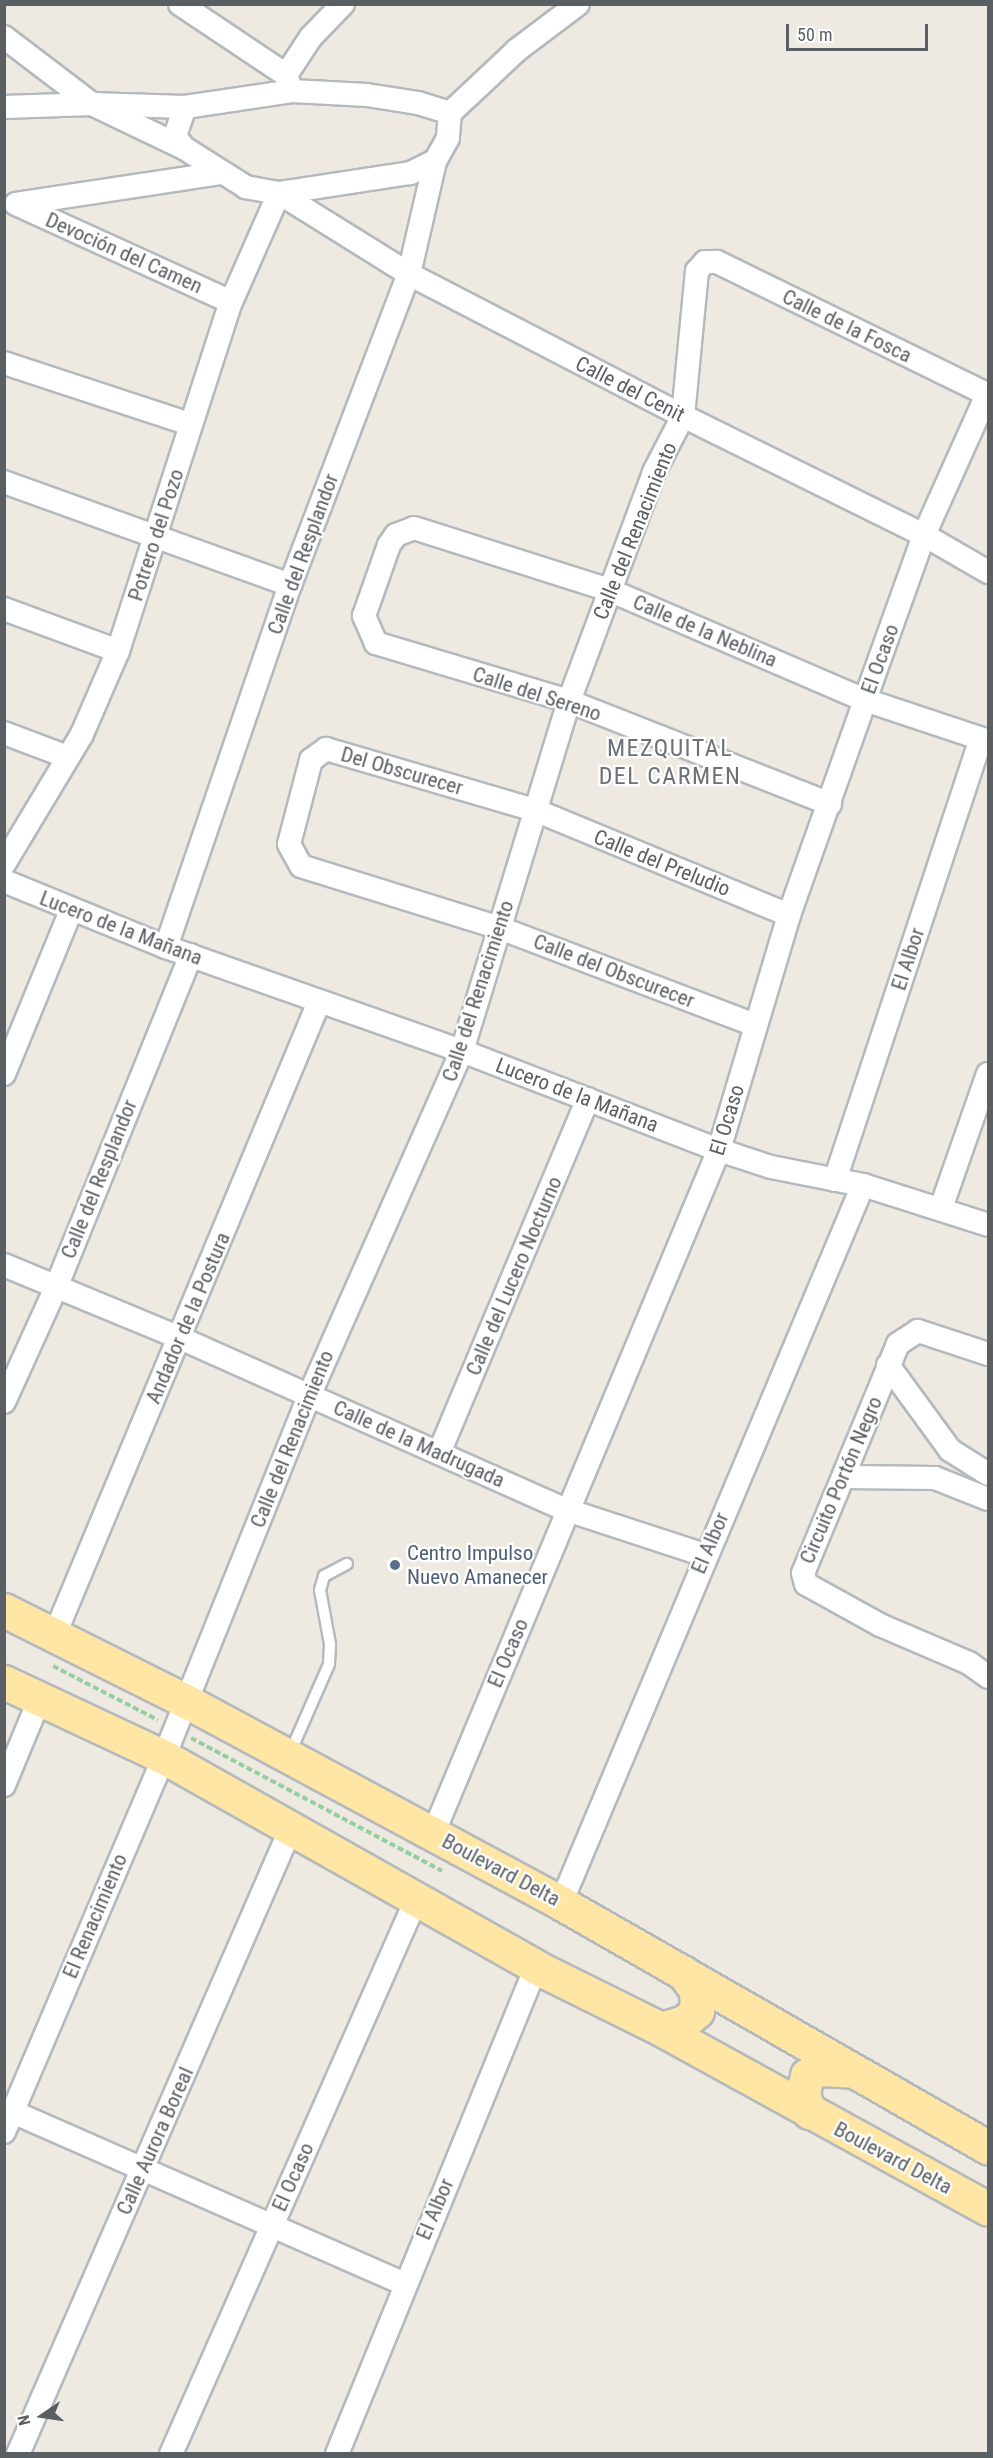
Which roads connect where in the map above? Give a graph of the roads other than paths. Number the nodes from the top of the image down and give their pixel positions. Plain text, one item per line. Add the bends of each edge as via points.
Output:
1 (180, 4) edge
2 (343, 4) edge
3 (578, 4) edge
4 (4, 38) edge
5 (289, 83) junction
6 (92, 104) junction
7 (4, 107) edge
8 (185, 107) junction
9 (450, 113) junction
10 (184, 148) junction
11 (435, 161) junction
12 (222, 173) junction
13 (279, 193) junction
14 (10, 204) edge
15 (705, 262) joint
16 (409, 274) junction
17 (231, 302) junction
18 (4, 363) edge
19 (988, 395) edge
20 (683, 416) junction
21 (190, 424) junction
22 (4, 482) edge
23 (924, 535) junction
24 (156, 537) junction
25 (988, 572) edge
26 (290, 585) junction
27 (609, 590) junction
28 (4, 609) edge
29 (376, 643) joint
30 (117, 651) junction
31 (865, 699) junction
32 (569, 701) junction
33 (4, 733) edge
34 (985, 740) edge
35 (68, 757) junction
36 (830, 804) junction
37 (535, 810) junction
38 (4, 864) edge
39 (301, 866) joint
40 (4, 881) edge
41 (71, 911) junction
42 (789, 915) junction
43 (500, 928) junction
44 (166, 947) junction
45 (191, 955) junction
46 (319, 1002) junction
47 (755, 1025) junction
48 (462, 1051) junction
49 (4, 1074) edge
50 (988, 1074) edge
51 (588, 1099) junction
52 (719, 1150) junction
53 (835, 1179) junction
54 (863, 1185) junction
55 (941, 1208) junction
56 (988, 1225) edge
57 (4, 1265) edge
58 (57, 1285) junction
59 (180, 1338) junction
60 (988, 1354) edge
61 (888, 1365) junction
62 (309, 1396) junction
63 (4, 1402) edge
64 (950, 1450) junction
65 (439, 1453) junction
66 (988, 1474) edge
67 (846, 1477) junction
68 (935, 1478) junction
69 (988, 1499) edge
70 (567, 1510) junction
71 (705, 1555) junction
72 (347, 1564) dead end
73 (4, 1610) edge
74 (51, 1648) junction
75 (988, 1677) edge
76 (4, 1682) edge
77 (40, 1698) junction
78 (175, 1729) junction
79 (288, 1756) junction
80 (4, 1785) edge
81 (291, 1828) junction
82 (434, 1834) junction
83 (416, 1900) junction
84 (561, 1903) junction
85 (536, 1966) junction
86 (683, 1972) junction
87 (660, 2029) junction
88 (855, 2071) junction
89 (809, 2112) junction
90 (9, 2122) edge
91 (988, 2148) edge
92 (142, 2169) junction
93 (988, 2209) edge
94 (272, 2226) junction
95 (404, 2284) junction
96 (18, 2454) edge
97 (171, 2454) edge
98 (337, 2454) edge

1 - 5 street
2 - 5 street via 311,37
3 - 9 street via 516,50
4 - 6 street
5 - 8 street
5 - 9 street via 418,103
6 - 7 street
6 - 8 street
6 - 10 street
8 - 10 street via 175,136
9 - 11 street, Calle del Resplandor via 448,138
10 - 12 street
11 - 13 street via 410,173
11 - 16 street, Calle del Resplandor
12 - 13 street via 246,187
12 - 14 street
13 - 16 street, Calle del Cenit
13 - 17 street, Potrero del Pozo
14 - 17 street, Devoción del Camen
15 - 19 street, Calle de la Fosca via 717,262
15 - 20 street, Calle del Renacimiento via 698,270
16 - 20 street, Calle del Cenit
16 - 26 street, Calle del Resplandor
17 - 21 street, Potrero del Pozo
18 - 21 street
19 - 23 street, El Ocaso
20 - 23 street, Calle del Cenit
20 - 27 street, Calle del Renacimiento via 654,472
21 - 24 street, Potrero del Pozo
22 - 24 street
23 - 25 street, Calle del Cenit
23 - 31 street, El Ocaso
24 - 26 street
24 - 30 street, Potrero del Pozo
26 - 44 street, Calle del Resplandor
27 - 29 street, Calle de la Neblina via 414,528 396,535 389,545 364,616
27 - 31 street, Calle de la Neblina
27 - 32 street, Calle del Renacimiento
28 - 30 street
29 - 32 street, Calle del Sereno
30 - 35 street, Potrero del Pozo via 82,734
31 - 34 street, Calle de la Neblina
31 - 36 street, El Ocaso
32 - 36 street, Calle del Sereno
32 - 37 street, Calle del Renacimiento
33 - 35 street
34 - 53 street, El Albor
35 - 38 street, Potrero del Pozo
36 - 42 street, El Ocaso
37 - 39 street, Del Obscurecer via 326,749 310,760 289,844
37 - 42 street, Calle del Preludio
37 - 43 street, Calle del Renacimiento
39 - 43 street, Calle del Obscurecer
40 - 41 street, Lucero de la Mañana
41 - 44 street, Lucero de la Mañana
41 - 49 street
42 - 47 street, El Ocaso
43 - 47 street, Calle del Obscurecer
43 - 48 street, Calle del Renacimiento
44 - 45 street, Lucero de la Mañana
45 - 46 street, Lucero de la Mañana
45 - 58 street, Calle del Resplandor
46 - 48 street, Lucero de la Mañana
46 - 59 street, Andador de la Postura
47 - 52 street, El Ocaso
48 - 51 street, Lucero de la Mañana
48 - 62 street, Calle del Renacimiento
50 - 55 street
51 - 52 street, Lucero de la Mañana
51 - 65 street, Calle del Lucero Nocturno
52 - 53 street, Lucero de la Mañana via 771,1167
52 - 70 street, El Ocaso
53 - 54 street, Lucero de la Mañana
54 - 55 street, Lucero de la Mañana
54 - 71 street, El Albor
55 - 56 street, Lucero de la Mañana
57 - 58 street, Calle de la Madrugada
58 - 59 street, Calle de la Madrugada
58 - 63 street, Calle del Resplandor
59 - 62 street, Calle de la Madrugada
59 - 74 street, Andador de la Postura
60 - 61 street, Circuito Portón Negro via 918,1331 898,1344
61 - 64 street
61 - 67 street, Circuito Portón Negro
62 - 65 street, Calle de la Madrugada
62 - 78 street, Calle del Renacimiento
64 - 66 street
64 - 68 street
65 - 70 street, Calle de la Madrugada
67 - 68 street
67 - 75 street, Circuito Portón Negro via 803,1573 806,1584 880,1626 969,1663
68 - 69 street
70 - 71 street, Calle de la Madrugada
70 - 82 street, El Ocaso
71 - 84 street, El Albor
72 - 79 lane via 324,1576 320,1590 329,1664
73 - 74 main road, Boulevard Delta
74 - 78 main road, Boulevard Delta
76 - 77 main road, Boulevard Delta
77 - 78 main road, Boulevard Delta
77 - 80 street
78 - 79 main road, Boulevard Delta
78 - 81 main road, Boulevard Delta
78 - 90 street, El Renacimiento
79 - 82 main road, Boulevard Delta
81 - 83 main road, Boulevard Delta
81 - 92 street, Calle Aurora Boreal
82 - 84 main road, Boulevard Delta
83 - 85 main road, Boulevard Delta
83 - 94 street, El Ocaso
84 - 86 main road, Boulevard Delta
85 - 87 main road, Boulevard Delta
85 - 95 street, El Albor
86 - 87 main road via 696,1990 697,2011 684,2022
86 - 88 main road, Boulevard Delta
87 - 89 main road, Boulevard Delta
88 - 89 main road via 820,2069 807,2074 803,2092
88 - 91 main road, Boulevard Delta
89 - 93 main road, Boulevard Delta
90 - 92 street
92 - 94 street
92 - 96 street, Calle Aurora Boreal
94 - 95 street
94 - 97 street, El Ocaso
95 - 98 street, El Albor

